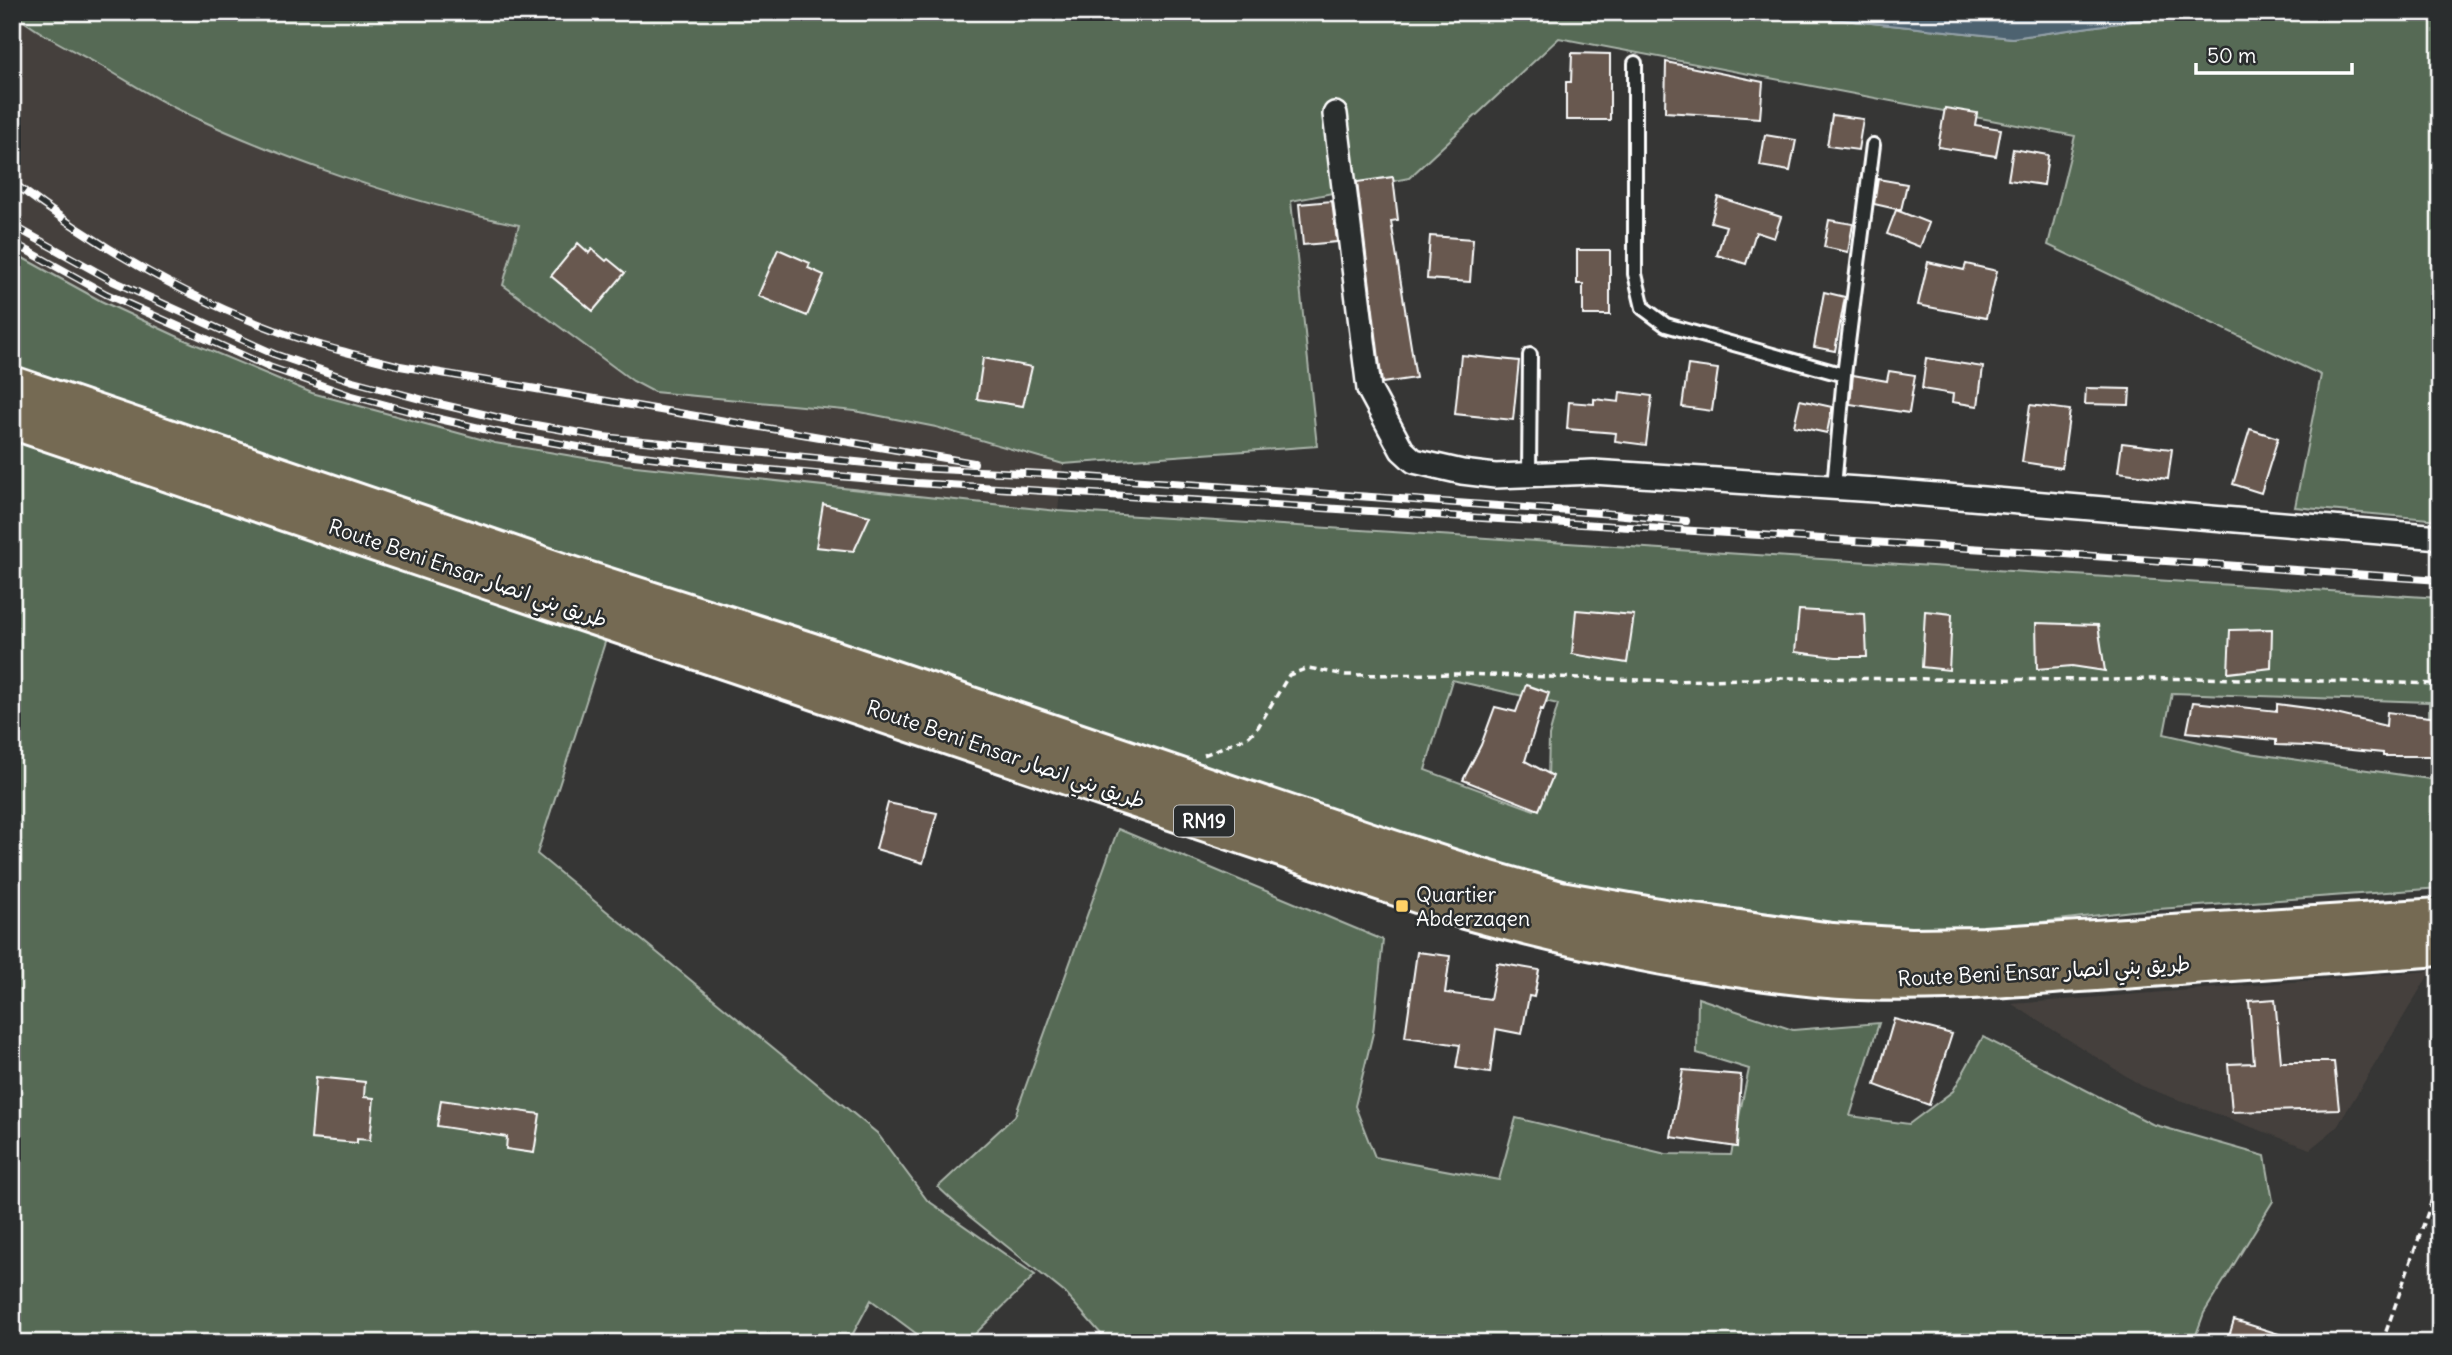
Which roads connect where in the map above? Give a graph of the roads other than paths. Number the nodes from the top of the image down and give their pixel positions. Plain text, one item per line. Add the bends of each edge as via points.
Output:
1 (1635, 63) dead end
2 (1335, 114) dead end
3 (1872, 145) dead end
4 (1530, 355) dead end
5 (1844, 375) junction
6 (12, 386) edge
7 (12, 419) edge
8 (1529, 475) junction
9 (1834, 487) junction
10 (2440, 537) edge
11 (2440, 918) edge
12 (2440, 946) edge

1 - 5 lane via 1635,274 1643,308 1665,325
2 - 8 street via 1369,389 1383,417 1414,461 1462,472
3 - 5 lane
4 - 8 lane
5 - 9 lane
6 - 11 highway, Route Beni Ensar طريق بني انصار / RN19 via 574,578 809,652 1419,859 1560,901 1832,943 1910,948
7 - 12 highway, Route Beni Ensar طريق بني انصار / RN19 via 1465,909 1598,943 1818,977 1894,980 1976,979
8 - 9 street via 1593,472
9 - 10 street

